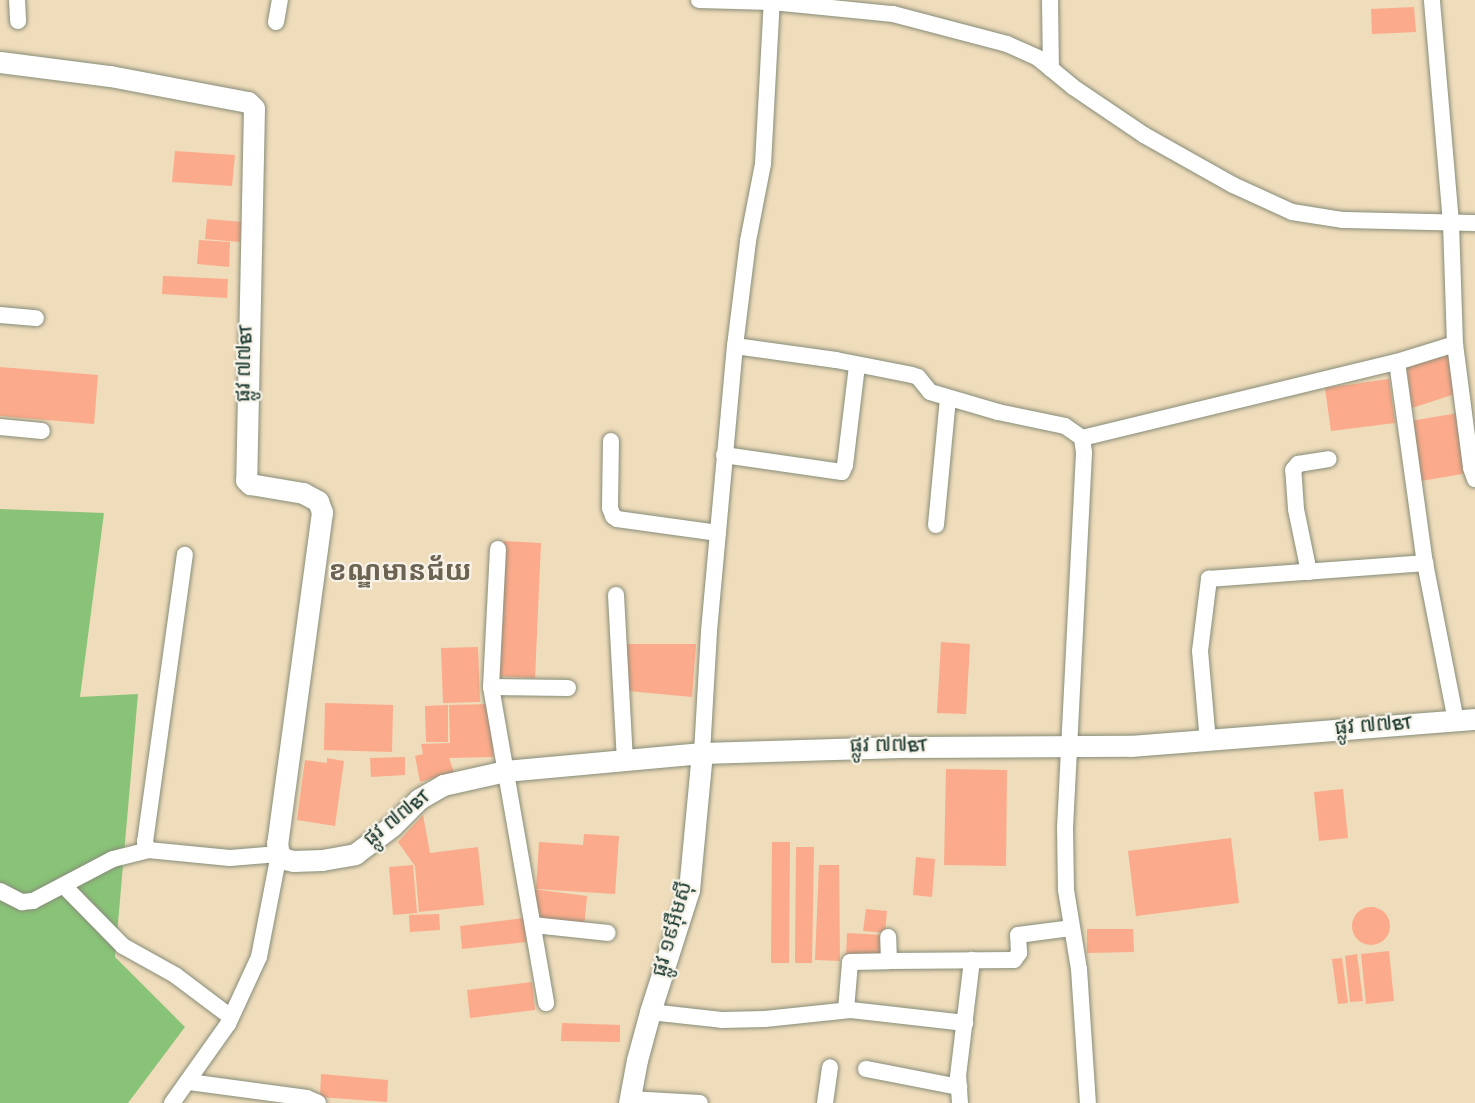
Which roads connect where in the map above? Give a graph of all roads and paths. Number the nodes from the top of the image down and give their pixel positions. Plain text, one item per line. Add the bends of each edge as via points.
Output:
1 (17, 0) edge
2 (280, 0) edge
3 (699, 0) edge
4 (1050, 0) edge
5 (1432, 0) edge
6 (772, 1) edge
7 (18, 21) dead end
8 (276, 22) dead end
9 (0, 62) edge
10 (1051, 69) junction
11 (1451, 223) junction
12 (1475, 224) edge
13 (0, 315) edge
14 (36, 318) dead end
15 (1455, 344) junction
16 (735, 346) junction
17 (1397, 362) junction
18 (858, 366) junction
19 (948, 399) junction
20 (0, 427) edge
21 (42, 431) dead end
22 (1082, 438) junction
23 (611, 441) dead end
24 (724, 455) junction
25 (1329, 459) dead end
26 (1475, 479) edge
27 (936, 525) dead end
28 (718, 533) junction
29 (498, 549) dead end
30 (185, 555) dead end
31 (1425, 564) junction
32 (1309, 572) junction
33 (616, 595) dead end
34 (491, 687) junction
35 (568, 688) dead end
36 (1466, 720) edge
37 (1208, 742) junction
38 (1069, 748) junction
39 (702, 753) junction
40 (625, 761) junction
41 (505, 771) junction
42 (148, 850) junction
43 (279, 854) junction
44 (64, 886) junction
45 (0, 891) edge
46 (533, 925) junction
47 (1071, 928) junction
48 (609, 933) dead end
49 (888, 937) dead end
50 (972, 960) junction
51 (889, 961) junction
52 (546, 1003) dead end
53 (846, 1010) junction
54 (650, 1012) junction
55 (231, 1017) junction
56 (965, 1023) junction
57 (830, 1067) dead end
58 (866, 1069) dead end
59 (189, 1082) junction
60 (959, 1095) edge
61 (629, 1101) edge
62 (172, 1103) edge
63 (318, 1103) edge
64 (700, 1103) edge
65 (825, 1103) edge
66 (1088, 1103) edge

1 - 7 street
2 - 8 street
3 - 6 street
4 - 10 street
5 - 11 street
6 - 10 street via 893,14 1007,44 1038,58
6 - 16 street via 763,164 748,241
9 - 43 street, ផ្លូវ ៧៧BT via 110,76 248,102 254,108 246,480 250,484 303,493 318,501 322,512 277,843
10 - 11 street via 1144,135 1233,185 1292,212 1342,220
11 - 12 street
11 - 15 street
13 - 14 street
15 - 17 street
15 - 26 street
16 - 18 street
16 - 24 street
17 - 22 street
17 - 31 street
18 - 19 street via 918,377 930,392
18 - 24 street via 842,471
19 - 22 street via 1065,426
19 - 27 street
20 - 21 street
22 - 38 street
23 - 28 street via 613,516
24 - 28 street
25 - 32 street via 1298,464 1293,470
28 - 39 street
29 - 34 street
30 - 42 street via 145,842
31 - 32 street
31 - 36 street
32 - 37 street via 1209,579 1200,651
33 - 40 street
34 - 35 street
34 - 41 street
36 - 37 street, ផ្លូវ ៧៧BT
37 - 38 street, ផ្លូវ ៧៧BT
38 - 39 street, ផ្លូវ ៧៧BT via 909,747
38 - 47 street via 1066,890
39 - 40 street, ផ្លូវ ៧៧BT
39 - 54 street, ផ្លូវ ១៩អ៊ឹមស៊ី via 689,890
40 - 41 street, ផ្លូវ ៧៧BT
41 - 43 street, ផ្លូវ ៧៧BT via 443,785 419,799 355,854 293,861
41 - 46 street
42 - 43 street via 230,858
42 - 44 street via 113,859
43 - 55 street via 259,957
44 - 45 street via 22,902
44 - 55 street via 123,946 175,975
46 - 48 street
46 - 52 street
47 - 50 street via 1018,935 1019,953 1014,960
47 - 66 street via 1079,969
49 - 51 street
50 - 51 street
50 - 56 street
51 - 53 street via 850,962
53 - 54 street via 722,1020
53 - 56 street
54 - 61 street, ផ្លូវ ១៩អ៊ឹមស៊ី
55 - 59 street
56 - 60 street
57 - 65 street
58 - 60 street
59 - 62 street
59 - 63 street via 307,1098
61 - 64 street

